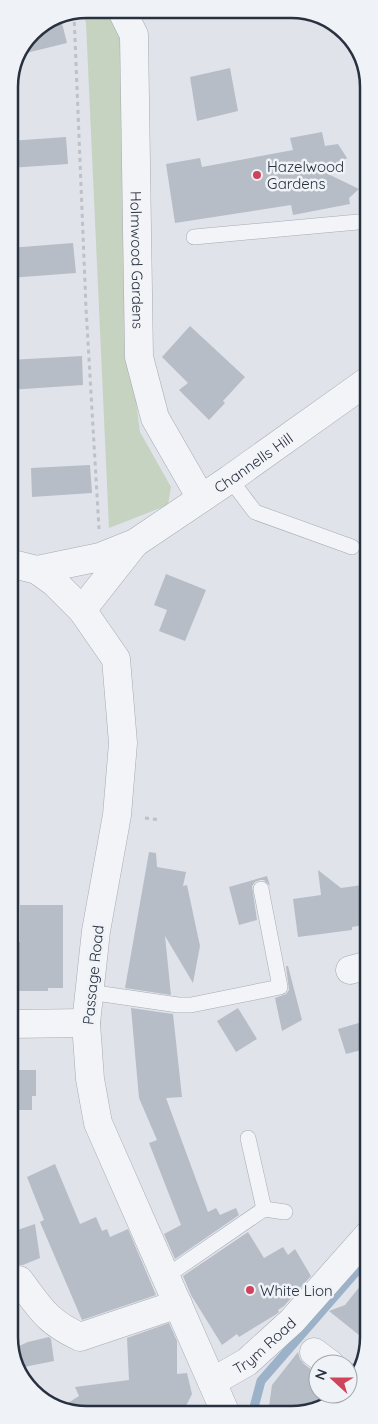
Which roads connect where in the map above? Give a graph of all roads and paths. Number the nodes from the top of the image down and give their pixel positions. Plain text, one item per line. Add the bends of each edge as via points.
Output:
1 (126, 18) edge
2 (74, 19) edge
3 (360, 222) edge
4 (194, 237) dead end
5 (360, 386) edge
6 (230, 480) junction
7 (200, 498) junction
8 (135, 543) junction
9 (352, 547) dead end
10 (100, 557) junction
11 (18, 565) edge
12 (37, 570) junction
13 (82, 610) junction
14 (261, 889) dead end
15 (89, 992) junction
16 (86, 1023) junction
17 (18, 1024) edge
18 (248, 1138) dead end
19 (264, 1209) junction
20 (285, 1212) dead end
21 (360, 1244) edge
22 (165, 1277) junction
23 (20, 1280) dead end
24 (178, 1304) junction
25 (212, 1382) junction
26 (222, 1406) edge

1 - 7 street, Holmwood Gardens via 134,35 139,358 155,418
2 - 10 path
3 - 4 lane
5 - 6 street, Channells Hill
6 - 7 street, Channells Hill
6 - 9 lane via 255,512
7 - 8 street, Channells Hill
8 - 10 street, Channells Hill
8 - 13 street, Channells Hill
10 - 12 street, Channells Hill
11 - 12 street, Passage Road
12 - 13 street, Passage Road
13 - 15 street, Passage Road via 116,659 123,743 117,815 96,931
14 - 15 lane via 280,986 191,1005
15 - 16 street, Passage Road
16 - 17 street
16 - 22 street, Passage Road via 90,1080 98,1123
18 - 19 lane
19 - 20 lane
19 - 22 lane
21 - 25 street, Trym Road via 292,1321 247,1362
22 - 24 street, Passage Road
23 - 24 street via 46,1317 80,1337
24 - 25 street, Passage Road
25 - 26 street, Passage Road

